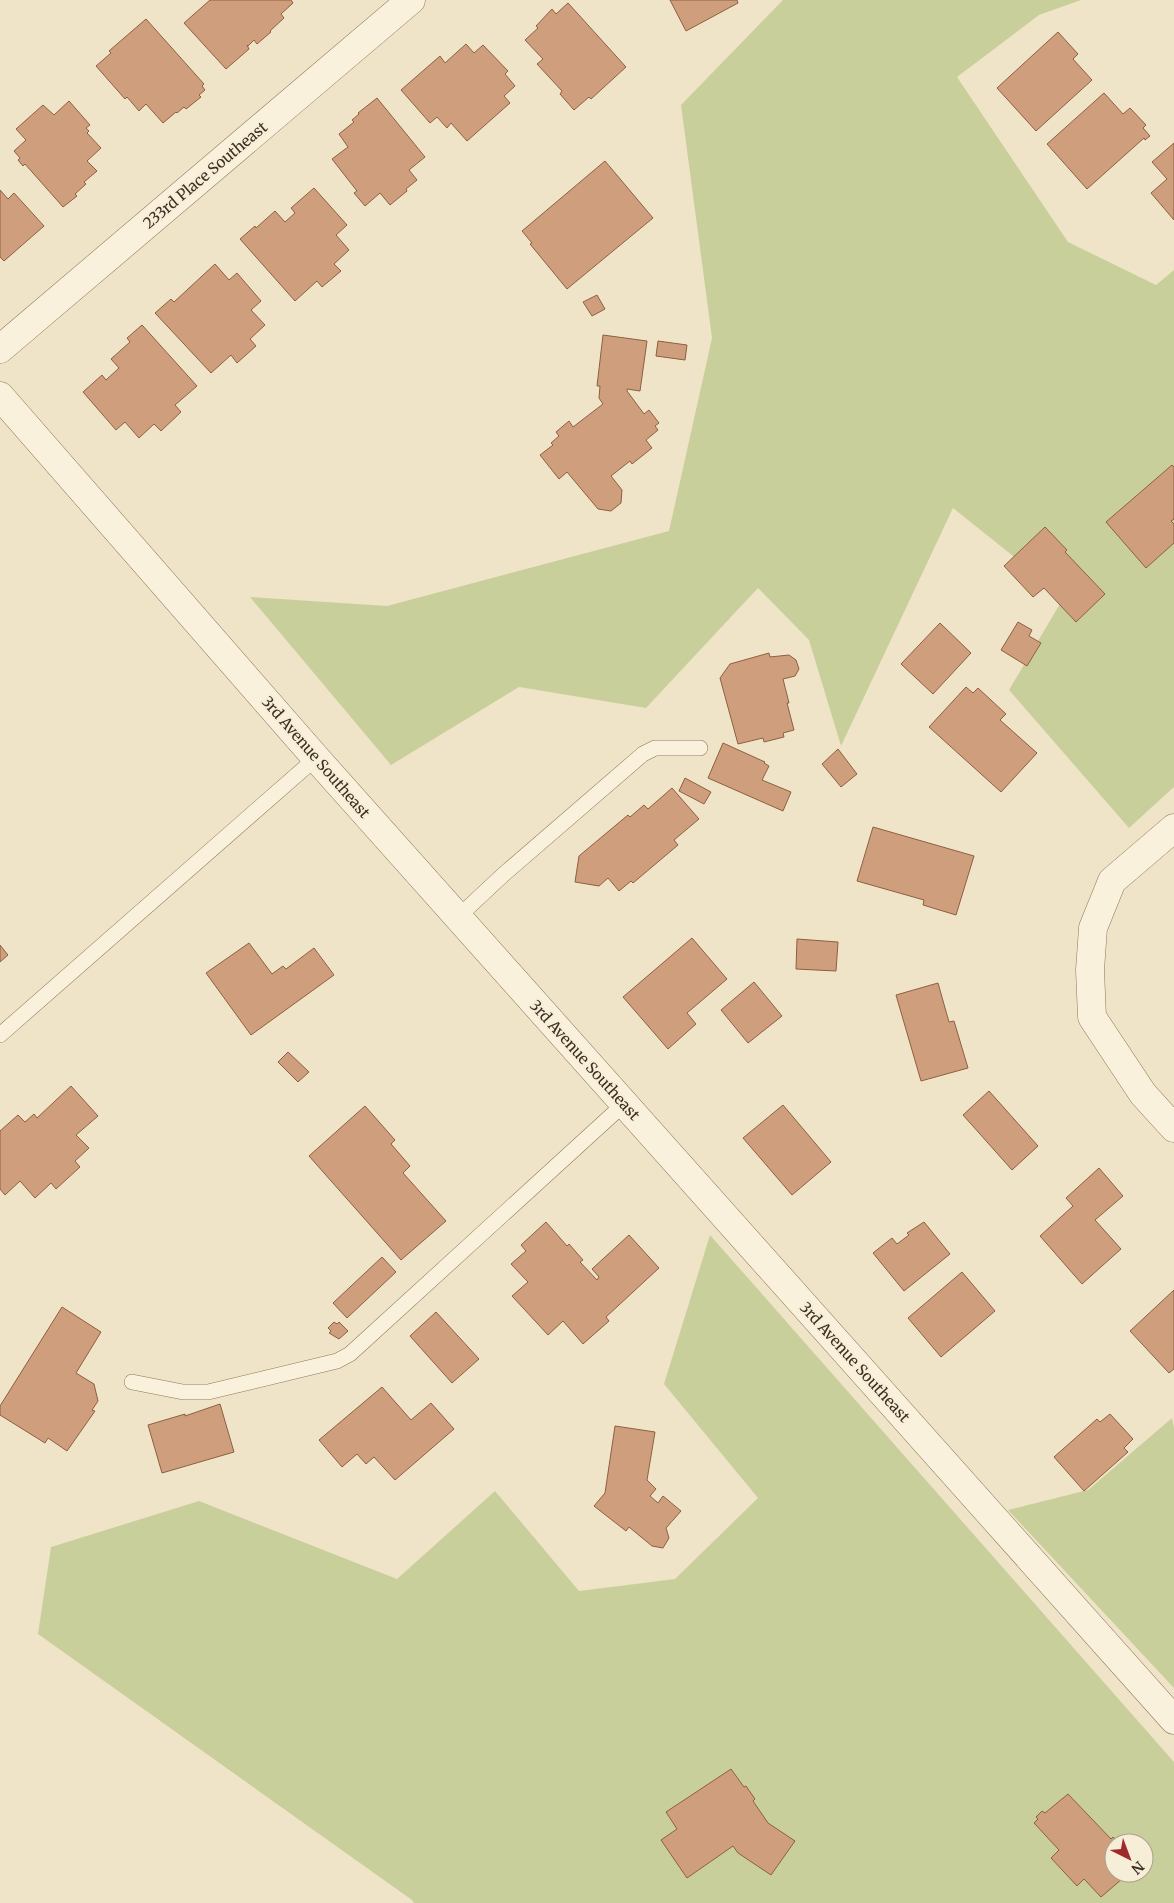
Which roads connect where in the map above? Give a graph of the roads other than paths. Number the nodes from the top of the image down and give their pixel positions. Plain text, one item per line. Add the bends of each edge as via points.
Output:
1 (411, 0) edge
2 (0, 349) edge
3 (0, 396) edge
4 (700, 748) dead end
5 (316, 758) junction
6 (1174, 828) edge
7 (458, 917) junction
8 (0, 1035) edge
9 (624, 1104) junction
10 (1174, 1128) edge
11 (132, 1382) dead end
12 (1174, 1720) edge

1 - 2 street, 233rd Place Southeast
3 - 5 street, 3rd Avenue Southeast
4 - 7 lane via 655,748 643,754
5 - 7 street, 3rd Avenue Southeast
5 - 8 lane
6 - 10 street via 1112,881 1093,928 1090,970 1092,1017 1143,1094
7 - 9 street, 3rd Avenue Southeast
9 - 11 lane via 350,1354 337,1361 208,1392 183,1392
9 - 12 street, 3rd Avenue Southeast

